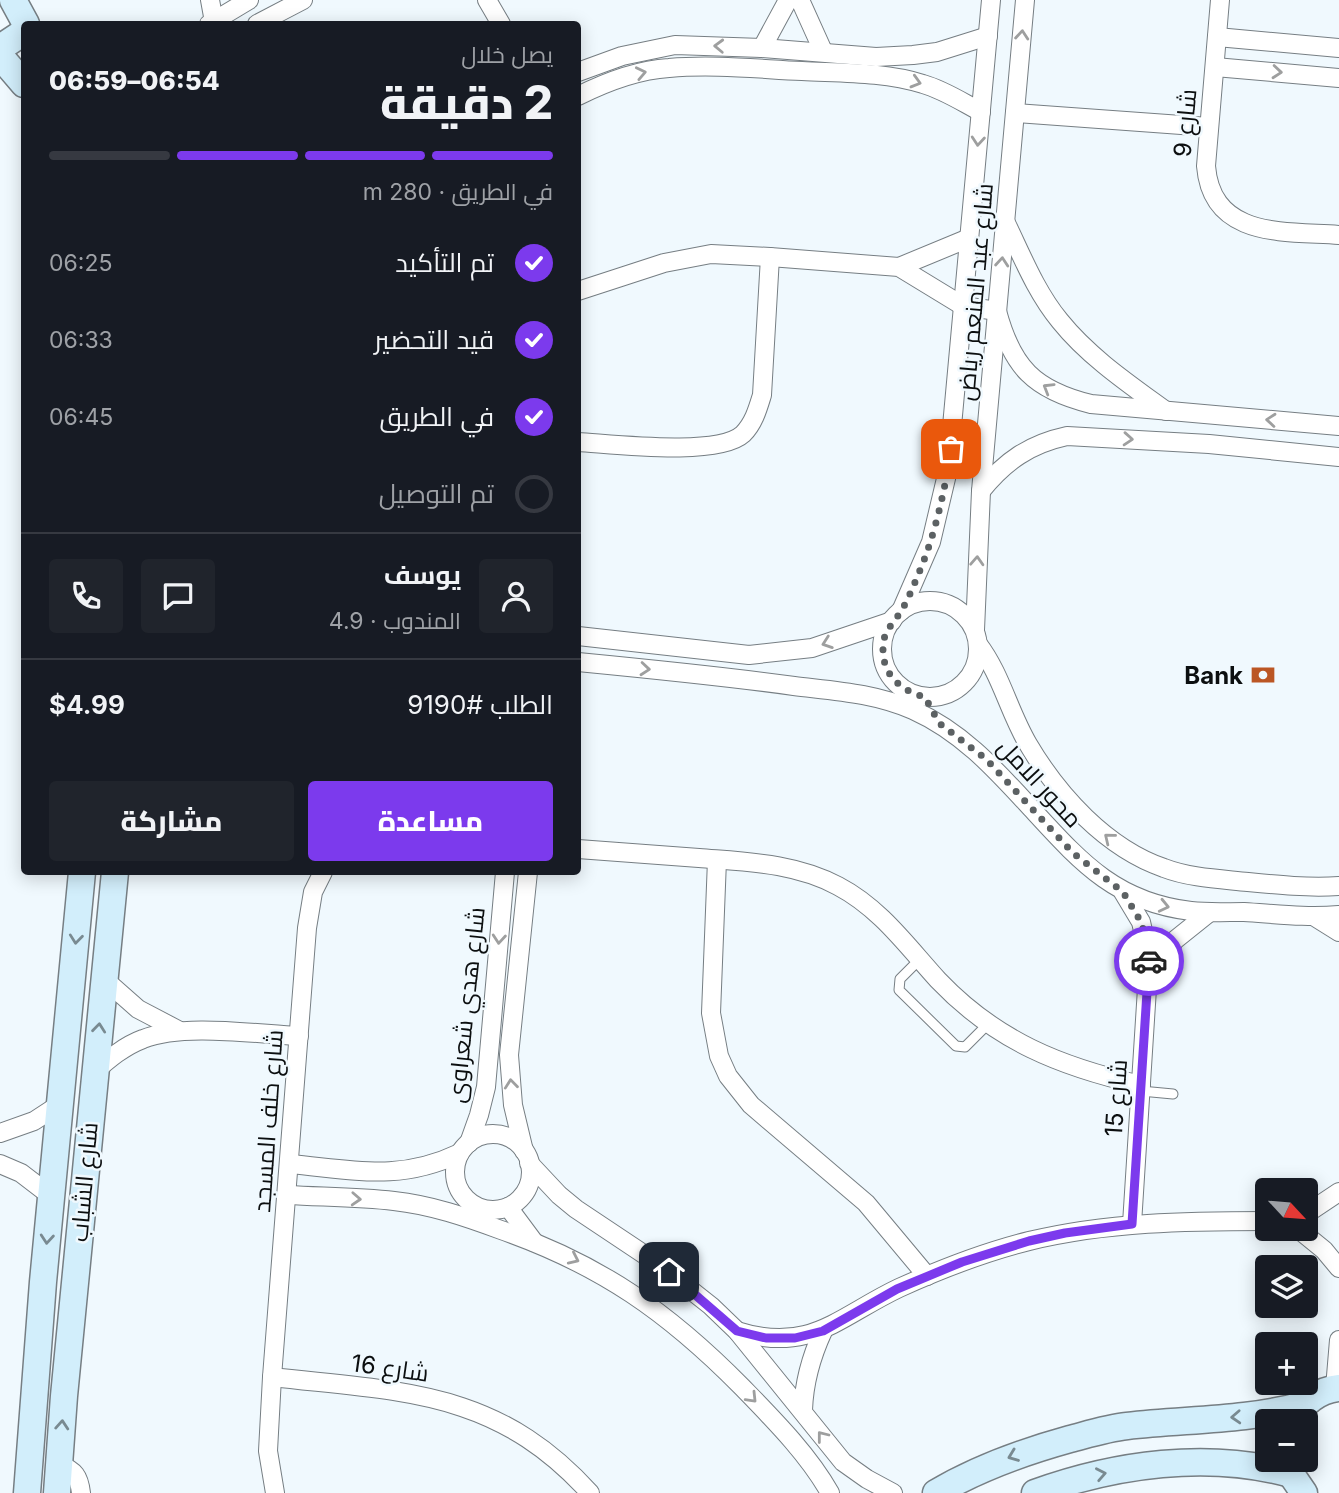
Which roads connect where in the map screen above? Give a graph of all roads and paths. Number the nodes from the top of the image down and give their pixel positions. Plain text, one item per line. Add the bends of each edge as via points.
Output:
1 (13, 0) edge
2 (210, 0) edge
3 (249, 0) edge
4 (303, 0) edge
5 (487, 0) edge
6 (788, 0) edge
7 (800, 0) edge
8 (991, 0) edge
9 (1025, 0) edge
10 (1220, 0) edge
11 (24, 21) edge
12 (211, 21) edge
13 (214, 21) edge
14 (268, 21) edge
15 (499, 21) edge
16 (21, 34) edge
17 (988, 36) junction
18 (1217, 37) junction
19 (762, 47) junction
20 (0, 48) edge
21 (1339, 48) edge
22 (823, 51) junction
23 (0, 56) edge
24 (876, 57) junction
25 (594, 64) junction
26 (1214, 67) junction
27 (581, 70) edge
28 (874, 75) junction
29 (1339, 78) edge
30 (21, 80) edge
31 (600, 84) junction
32 (581, 94) edge
33 (981, 112) junction
34 (1015, 113) junction
35 (1209, 127) junction
36 (1005, 221) junction
37 (1339, 235) edge
38 (969, 238) junction
39 (770, 257) junction
40 (899, 267) junction
41 (581, 290) edge
42 (963, 306) junction
43 (998, 311) junction
44 (1166, 411) junction
45 (1211, 415) junction
46 (1339, 426) edge
47 (581, 442) edge
48 (1209, 444) junction
49 (1339, 457) edge
50 (981, 491) junction
51 (896, 616) junction
52 (581, 636) edge
53 (976, 637) junction
54 (581, 663) edge
55 (918, 695) junction
56 (885, 699) junction
57 (939, 723) junction
58 (581, 849) edge
59 (717, 860) junction
60 (82, 875) edge
61 (115, 875) edge
62 (322, 875) edge
63 (505, 875) edge
64 (528, 875) edge
65 (1258, 883) junction
66 (1339, 886) edge
67 (1123, 892) junction
68 (1210, 912) junction
69 (1258, 913) junction
70 (1339, 915) edge
71 (1315, 918) junction
72 (1339, 932) edge
73 (920, 959) junction
74 (1149, 976) junction
75 (104, 979) junction
76 (988, 1024) junction
77 (178, 1030) junction
78 (299, 1036) junction
79 (94, 1072) junction
80 (1141, 1088) junction
81 (1172, 1094) dead end
82 (60, 1104) junction
83 (0, 1133) edge
84 (465, 1148) junction
85 (527, 1157) junction
86 (0, 1164) edge
87 (290, 1164) junction
88 (1339, 1192) edge
89 (288, 1195) junction
90 (51, 1196) junction
91 (477, 1206) junction
92 (1318, 1206) edge
93 (508, 1207) junction
94 (456, 1214) junction
95 (1255, 1221) edge
96 (1132, 1224) junction
97 (534, 1241) junction
98 (1313, 1241) edge
99 (1339, 1268) edge
100 (927, 1276) junction
101 (43, 1282) junction
102 (75, 1285) junction
103 (737, 1331) junction
104 (823, 1331) junction
105 (1339, 1340) edge
106 (272, 1377) junction
107 (1337, 1388) edge
108 (1301, 1409) edge
109 (803, 1410) junction
110 (1255, 1416) edge
111 (843, 1462) junction
112 (59, 1464) junction
113 (1294, 1476) edge
114 (826, 1486) edge
115 (27, 1493) edge
116 (57, 1493) edge
117 (81, 1493) edge
118 (275, 1493) edge
119 (590, 1493) edge
120 (893, 1493) edge
121 (936, 1493) edge
122 (1035, 1493) edge

1 - 11 street
2 - 12 street
3 - 13 street
4 - 14 street
5 - 15 street
6 - 19 street
7 - 22 street
8 - 17 street, شارع عبد المنعم رياض
34 -> 9 street, شارع عبد المنعم رياض
10 - 18 street, شارع 9
16 - 20 street
17 - 24 street via 937,52
17 - 33 street, شارع عبد المنعم رياض
18 - 21 street
18 - 26 street, شارع 9
19 - 22 street
19 -> 25 street via 675,45
22 - 24 street
23 - 30 street
24 - 28 street
25 - 27 street
25 - 31 street
26 -> 29 street
26 - 35 street, شارع 9
31 -> 28 street via 667,68
28 -> 33 street via 925,84
31 - 32 street
33 -> 38 street, شارع عبد المنعم رياض
34 - 35 street
34 - 36 street, شارع عبد المنعم رياض
35 - 37 street, شارع 9 via 1207,180 1230,215 1256,228
43 -> 36 street, شارع عبد المنعم رياض
36 - 44 street via 1035,285 1059,321 1096,357
38 - 40 street
38 - 42 street, شارع عبد المنعم رياض
39 - 40 street
39 - 41 street via 711,254
39 - 47 street via 762,395 743,434 726,443 681,448
40 - 42 street
42 - 43 street
42 - 51 street, شارع عبد المنعم رياض via 943,494 931,542
44 -> 43 street via 1091,404 1064,397 1039,383 1018,363 1004,338
43 - 50 street, شارع عبد المنعم رياض
44 - 45 street
46 -> 45 street
45 - 48 street
48 - 49 street
50 -> 48 street via 1011,459 1068,436
53 -> 50 street, شارع عبد المنعم رياض
51 -> 52 street via 812,648 749,655
51 - 53 street via 921,602 943,602 961,613
51 - 55 street via 885,633 884,662 899,686
53 - 55 street via 978,658 965,683 939,696
65 -> 53 street via 1164,869 1139,858 1096,827 1028,746
54 -> 56 street, محور الامل via 737,677
55 - 56 street
55 - 57 street
56 - 57 street, محور الامل
57 - 67 street, محور الامل via 986,759 1073,853
58 - 59 street
59 - 73 street via 797,869 838,886 883,917
59 - 100 street via 711,1013 728,1076 751,1105 866,1203
60 -> 82 street, شارع الشباب
61 - 75 street, شارع الشباب
62 - 78 street, شارع خلف المسجد via 310,906
63 -> 84 street, شارع هدي شعراوى via 486,1087
85 -> 64 street, شارع هدي شعراوى via 513,1105 509,1055
65 - 66 street
65 - 69 street
67 -> 68 street, محور الامل via 1172,908
67 - 74 street, شارع 15 via 1141,922
68 - 69 street, محور الامل
68 - 74 street via 1175,940
69 - 71 street, محور الامل
70 - 71 street, محور الامل
71 - 72 street
73 - 76 street
73 - 76 lane via 900,979 899,989 956,1046 965,1047
74 - 80 street, شارع 15
75 - 77 street via 138,1009
79 -> 75 street, شارع الشباب
76 - 80 street via 1047,1058
77 - 78 street
77 - 79 street via 142,1039
78 - 87 street, شارع خلف المسجد
79 - 102 street, شارع الشباب
80 - 81 lane
80 - 96 street, شارع 15
82 - 83 street via 34,1121
82 - 90 street, شارع الشباب
84 - 85 street via 488,1134 498,1134 517,1143
84 - 87 street via 403,1172
84 - 91 street via 455,1177 466,1199
85 - 93 street via 531,1173 524,1193
85 - 103 street, شارع هدي شعراوى via 576,1209 654,1261
86 - 90 street via 21,1173
87 - 89 street, شارع خلف المسجد
88 - 92 street
89 -> 94 street via 393,1201
89 - 106 street, شارع خلف المسجد
90 -> 101 street, شارع الشباب
91 - 93 street
91 - 94 street
93 - 97 street
94 - 97 street
95 - 96 street
96 - 100 street via 1029,1241
97 -> 114 street via 591,1268 665,1316 758,1403
98 - 99 street
100 - 104 street
101 - 102 street
101 - 115 street, شارع الشباب
112 -> 102 street, شارع الشباب
103 - 104 street via 780,1339
103 - 109 street, شارع هدي شعراوى
104 - 109 street via 808,1371
105 - 107 street
106 - 118 street via 268,1451
106 - 119 street, شارع 16 via 404,1392 464,1406 541,1447
107 - 108 street via 1317,1394
111 -> 109 street, شارع هدي شعراوى
110 -> 121 street via 1123,1427 1083,1436 1018,1454
111 - 114 street
111 - 120 street, شارع هدي شعراوى
112 - 116 street, شارع الشباب
112 - 117 street via 75,1473
122 -> 113 street via 1090,1476 1167,1464 1232,1463

